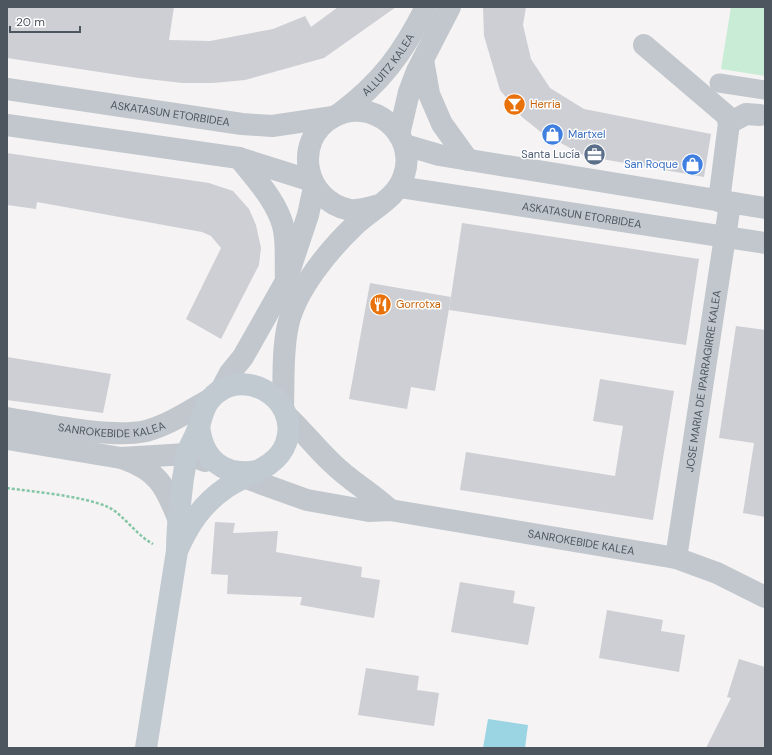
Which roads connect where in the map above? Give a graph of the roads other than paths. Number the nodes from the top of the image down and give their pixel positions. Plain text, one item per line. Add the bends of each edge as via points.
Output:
1 (426, 7) edge
2 (450, 7) edge
3 (644, 45) dead end
4 (423, 60) junction
5 (719, 83) dead end
6 (7, 89) edge
7 (765, 90) edge
8 (336, 115) junction
9 (760, 115) dead end
10 (729, 123) junction
11 (7, 125) edge
12 (402, 140) junction
13 (239, 158) junction
14 (468, 160) junction
15 (313, 184) junction
16 (399, 187) junction
17 (724, 202) junction
18 (379, 205) junction
19 (765, 208) edge
20 (724, 236) junction
21 (765, 243) edge
22 (286, 281) junction
23 (215, 395) junction
24 (285, 411) junction
25 (7, 418) edge
26 (199, 425) junction
27 (7, 439) edge
28 (187, 454) junction
29 (121, 458) junction
30 (238, 471) junction
31 (390, 510) junction
32 (178, 518) junction
33 (177, 551) junction
34 (676, 558) junction
35 (765, 597) edge
36 (146, 748) edge

1 - 8 street, ALLUITZ KALEA via 403,50 374,86
2 - 4 street
3 - 10 street via 726,115
4 - 12 street via 409,92
4 - 14 street via 429,94 442,124
5 - 7 street
6 - 8 street, ASKATASUN ETORBIDEA via 242,124 272,126
8 - 12 street via 353,111 368,112 381,117 392,126
8 - 15 street via 321,126 312,138 307,167
9 - 10 street via 746,114
10 - 17 street, JOSE MARIA DE IPARRAGIRRE KALEA
11 - 13 street
12 - 14 street via 439,155
12 - 16 street via 406,162
13 - 15 street
13 - 22 street via 267,192 281,218 285,242
14 - 17 street
15 - 18 street via 324,198 336,206 350,210
15 - 22 street via 308,215
16 - 18 street
16 - 20 street, ASKATASUN ETORBIDEA
17 - 19 street
17 - 20 street, JOSE MARIA DE IPARRAGIRRE KALEA
18 - 24 street via 354,225 313,273 293,311 286,338
20 - 21 street, ASKATASUN ETORBIDEA
20 - 34 street, JOSE MARIA DE IPARRAGIRRE KALEA
22 - 23 street via 243,357
23 - 24 main road via 235,385 249,384 262,388 274,396
23 - 25 street, SANROKEBIDE KALEA via 160,427 145,431 121,433
23 - 26 main road via 202,412
24 - 30 main road via 288,429 283,449 270,464
24 - 31 street via 332,463
26 - 28 main road
26 - 30 main road via 200,437 210,458
27 - 29 street, SANROKEBIDE KALEA
28 - 29 street, SANROKEBIDE KALEA
28 - 30 street, SANROKEBIDE KALEA
28 - 32 main road
29 - 32 street via 138,464 161,481
30 - 31 street, SANROKEBIDE KALEA via 307,500 369,512
30 - 33 main road via 196,515 186,529
31 - 34 street, SANROKEBIDE KALEA
32 - 33 main road
33 - 36 main road
34 - 35 street, SANROKEBIDE KALEA via 717,573

